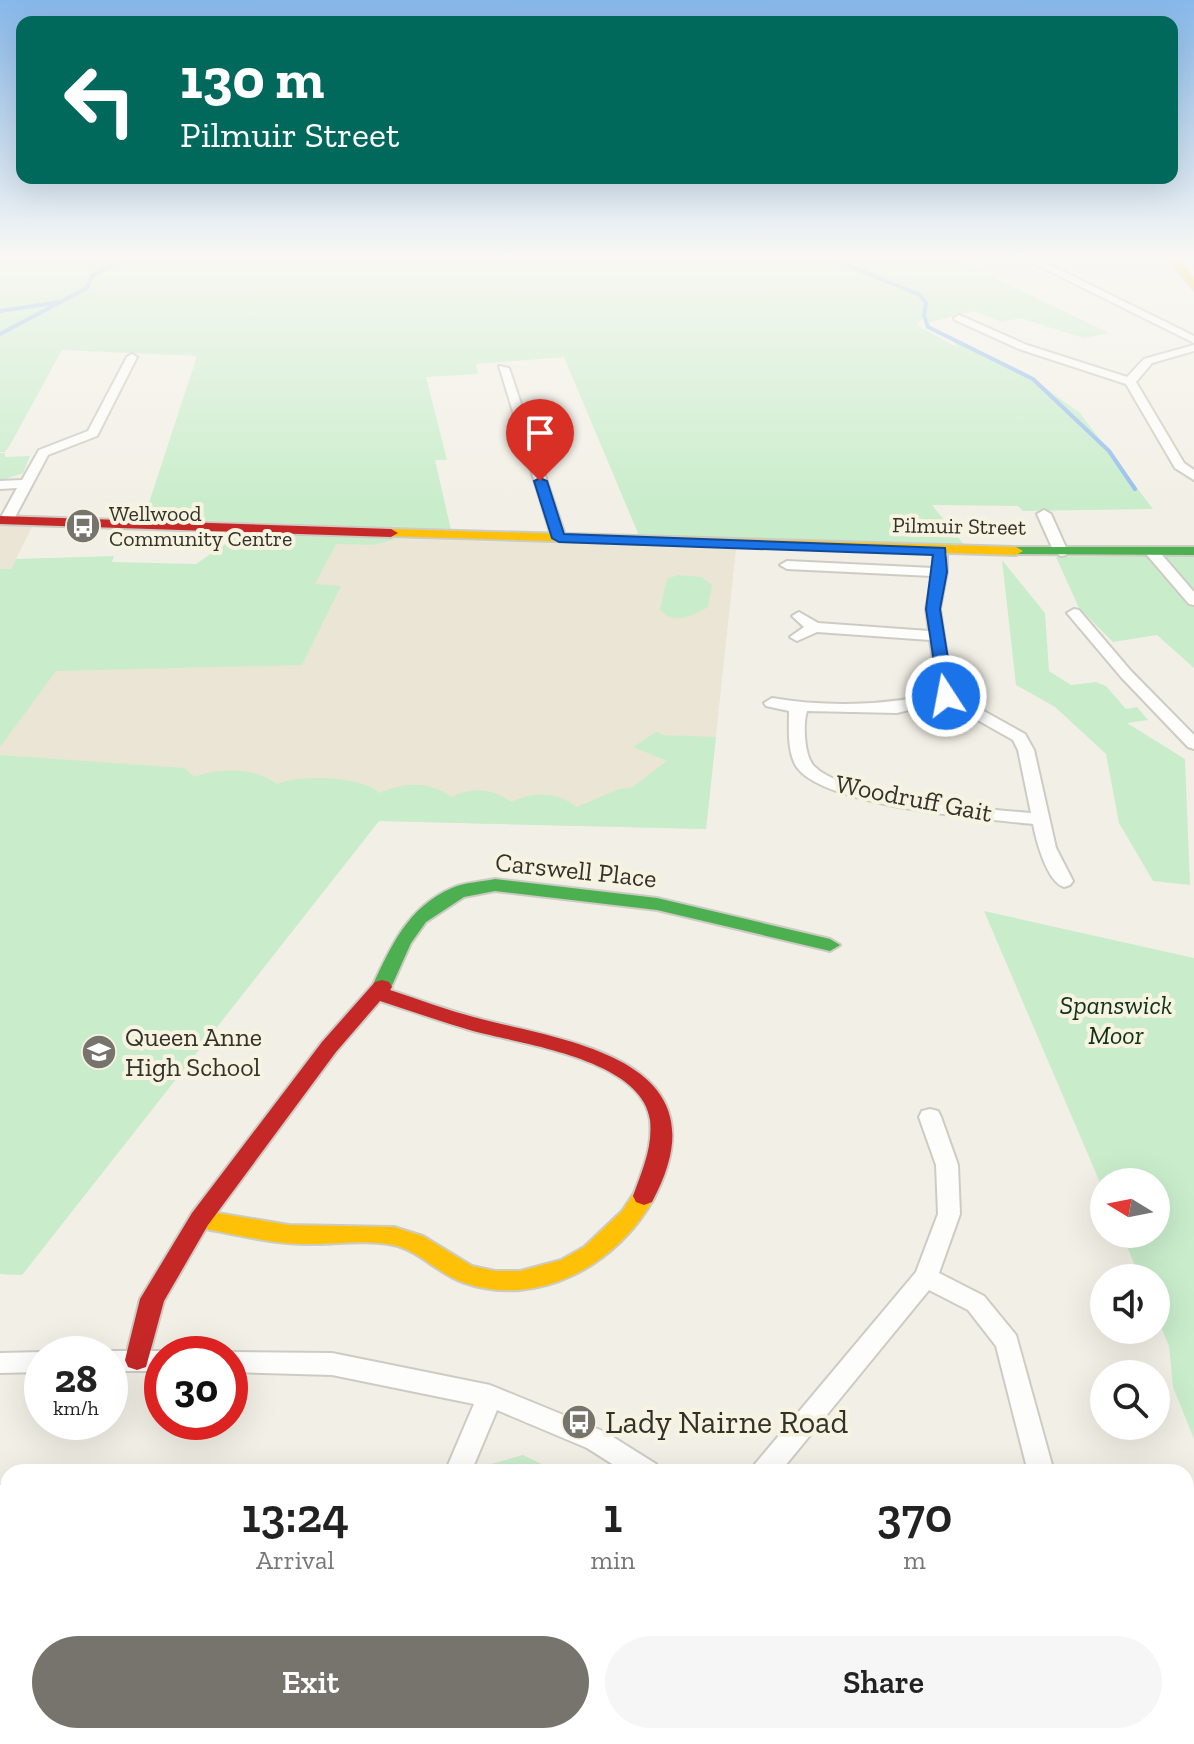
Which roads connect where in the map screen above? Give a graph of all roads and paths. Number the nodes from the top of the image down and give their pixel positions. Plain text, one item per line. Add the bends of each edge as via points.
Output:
1 (1006, 339) edge
2 (1194, 348) edge
3 (132, 357) dead end
4 (503, 368) dead end
5 (1130, 382) junction
6 (1194, 476) edge
7 (28, 484) junction
8 (0, 485) edge
9 (1044, 514) dead end
10 (3, 519) edge
11 (559, 538) junction
12 (940, 551) junction
13 (1194, 551) edge
14 (1061, 552) junction
15 (1152, 552) junction
16 (787, 565) dead end
17 (940, 572) junction
18 (1194, 601) edge
19 (1074, 613) dead end
20 (799, 616) dead end
21 (814, 627) junction
22 (935, 636) junction
23 (797, 637) dead end
24 (946, 696) junction
25 (772, 703) dead end
26 (800, 708) junction
27 (1194, 744) edge
28 (1039, 819) junction
29 (1064, 881) dead end
30 (830, 945) dead end
31 (379, 994) junction
32 (930, 1117) dead end
33 (200, 1219) junction
34 (926, 1277) junction
35 (151, 1336) edge
36 (24, 1362) edge
37 (248, 1362) edge
38 (0, 1363) edge
39 (490, 1396) junction
40 (461, 1464) edge
41 (634, 1464) edge
42 (771, 1464) edge
43 (1039, 1464) edge

1 - 5 street
2 - 5 street via 1148,359 1135,369
3 - 7 street via 93,433 43,453
4 - 11 street
5 - 6 street via 1179,465
7 - 8 street
7 - 10 street
9 - 14 street
10 - 11 street, Pilmuir Street
11 - 12 street, Pilmuir Street
12 - 14 street, Pilmuir Street
12 - 17 street
13 - 15 street, Pilmuir Street
14 - 15 street, Pilmuir Street
15 - 18 street
16 - 17 street
17 - 22 street via 933,609
19 - 27 street
20 - 21 street
21 - 22 street
21 - 23 street
22 - 24 street
24 - 26 street via 897,708
24 - 28 street via 1019,737
25 - 26 street
26 - 28 street, Woodruff Gait via 799,747 806,767 827,782 956,811
28 - 29 street
30 - 31 street, Carswell Place via 657,904 495,885 458,892 419,918
31 - 33 street, Carswell Place via 329,1047
31 - 33 street via 563,1045 623,1071 654,1097 662,1141 650,1186 635,1212 569,1270 531,1279 463,1273 405,1238 290,1234
32 - 34 street via 947,1165 949,1214
33 - 35 street, Carswell Place via 152,1299
34 - 42 street
34 - 43 street via 976,1303 1007,1342
36 - 38 street
37 - 39 street via 332,1364
39 - 40 street
39 - 41 street via 596,1440

